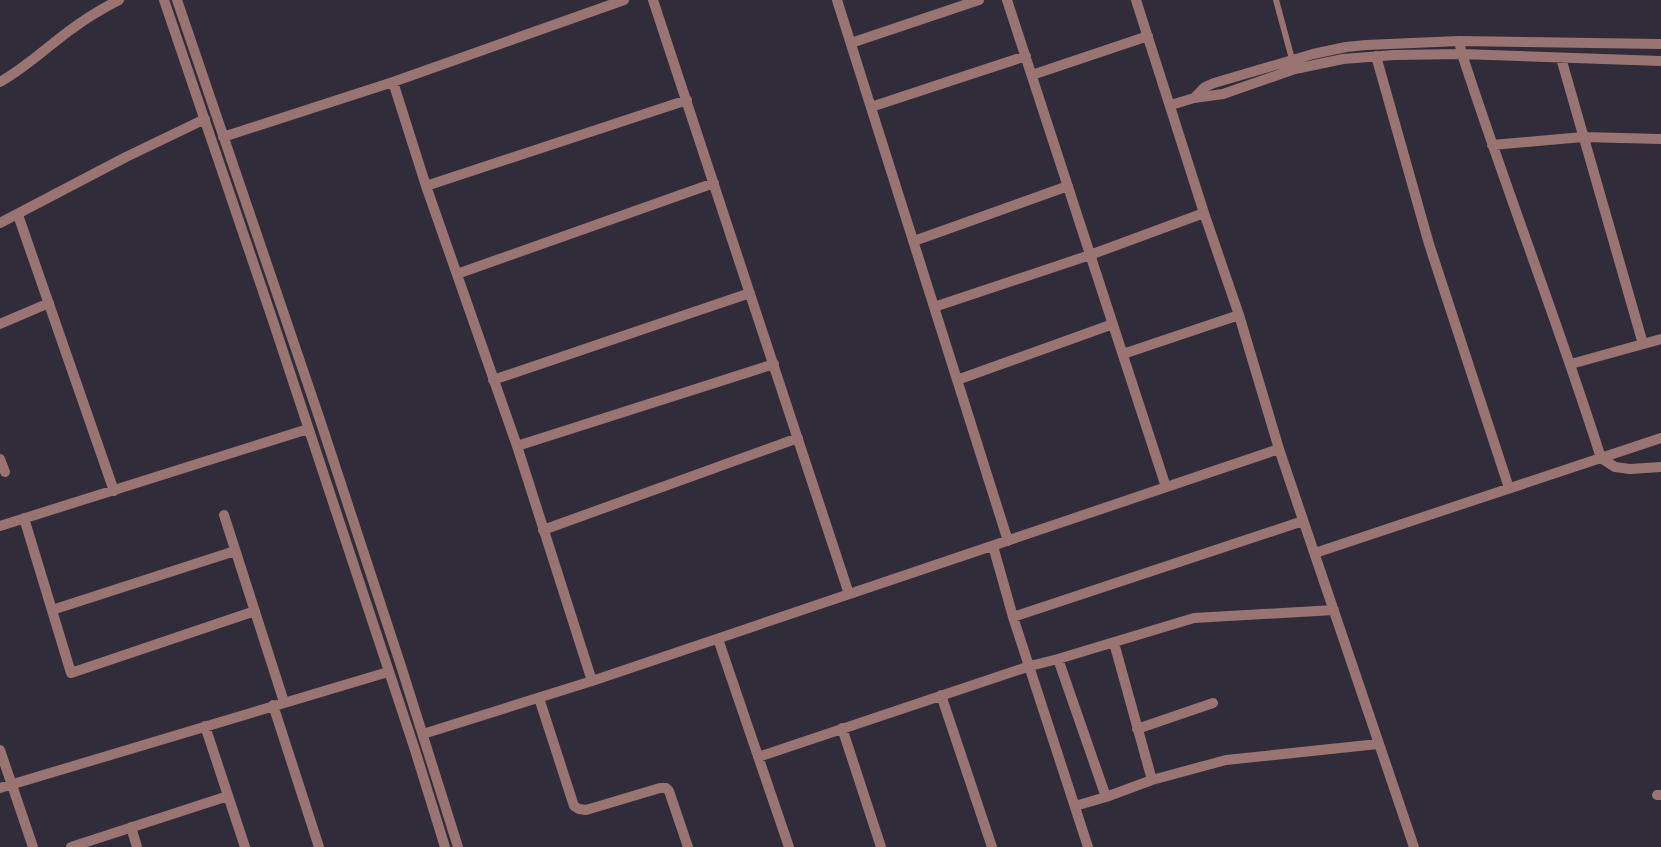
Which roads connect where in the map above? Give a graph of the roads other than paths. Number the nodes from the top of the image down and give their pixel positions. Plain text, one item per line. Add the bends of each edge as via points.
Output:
1 (119, 0) edge
2 (164, 0) edge
3 (177, 0) edge
4 (624, 0) edge
5 (653, 0) edge
6 (837, 0) edge
7 (979, 0) edge
8 (1007, 0) edge
9 (1136, 0) edge
10 (1276, 0) edge
11 (1148, 36) junction
12 (1459, 41) junction
13 (851, 43) junction
14 (1661, 44) edge
15 (1462, 54) junction
16 (1026, 56) junction
17 (1376, 56) junction
18 (1561, 58) junction
19 (1292, 59) junction
20 (1661, 61) edge
21 (1032, 76) junction
22 (0, 82) edge
23 (393, 82) junction
24 (1194, 98) junction
25 (687, 100) junction
26 (1171, 105) junction
27 (871, 107) junction
28 (205, 119) junction
29 (223, 137) junction
30 (1583, 137) junction
31 (1661, 139) edge
32 (1492, 145) junction
33 (714, 183) junction
34 (426, 186) junction
35 (1068, 186) junction
36 (1204, 213) junction
37 (18, 215) junction
38 (0, 223) edge
39 (914, 241) junction
40 (1090, 255) junction
41 (456, 274) junction
42 (750, 293) junction
43 (49, 303) junction
44 (934, 307) junction
45 (1239, 315) junction
46 (0, 324) edge
47 (1113, 324) junction
48 (1661, 339) edge
49 (1643, 344) junction
50 (1123, 354) junction
51 (774, 364) junction
52 (1571, 364) junction
53 (493, 380) junction
54 (957, 380) junction
55 (308, 429) junction
56 (798, 438) junction
57 (1661, 438) edge
58 (517, 446) junction
59 (1279, 449) junction
60 (1601, 458) junction
61 (0, 459) edge
62 (1661, 467) edge
63 (5, 472) dead end
64 (1166, 487) junction
65 (1509, 488) junction
66 (114, 491) junction
67 (224, 515) dead end
68 (24, 518) junction
69 (1303, 521) junction
70 (0, 526) edge
71 (543, 530) junction
72 (1008, 541) junction
73 (993, 546) junction
74 (235, 551) junction
75 (1315, 553) junction
76 (849, 594) junction
77 (52, 610) junction
78 (1334, 610) junction
79 (255, 611) junction
80 (1013, 617) junction
81 (718, 639) junction
82 (1114, 643) junction
83 (1058, 660) junction
84 (1030, 666) junction
85 (388, 672) junction
86 (592, 682) junction
87 (941, 695) junction
88 (538, 698) junction
89 (284, 702) junction
90 (1213, 703) dead end
91 (273, 705) junction
92 (205, 726) junction
93 (842, 728) junction
94 (1137, 729) junction
95 (423, 734) junction
96 (1378, 744) junction
97 (0, 750) edge
98 (758, 757) junction
99 (1152, 780) junction
100 (11, 784) junction
101 (0, 788) edge
102 (228, 796) junction
103 (1106, 797) junction
104 (1075, 806) junction
105 (131, 827) junction
106 (33, 847) edge
107 (71, 847) edge
108 (137, 847) edge
109 (245, 847) edge
110 (319, 847) edge
111 (445, 847) edge
112 (458, 847) edge
113 (688, 847) edge
114 (788, 847) edge
115 (881, 847) edge
116 (992, 847) edge
117 (1088, 847) edge
118 (1414, 847) edge

1 - 22 street via 82,22
2 - 28 street
3 - 29 street
4 - 23 street
5 - 25 street
6 - 13 street
7 - 13 street
8 - 16 street
9 - 11 street
10 - 19 lane
11 - 21 street
11 - 26 street
12 - 14 street
12 - 15 street
12 - 19 street via 1346,47
13 - 27 street
15 - 17 street
15 - 18 street
15 - 32 street
16 - 21 street
16 - 27 street
17 - 24 street via 1322,62 1223,94
17 - 65 street via 1430,244
18 - 20 street
18 - 30 street
19 - 24 street via 1214,83
21 - 35 street
23 - 29 street
23 - 34 street
24 - 26 street
25 - 33 street
25 - 34 street
26 - 36 street
27 - 39 street
28 - 37 street
28 - 55 street
29 - 95 street
30 - 31 street
30 - 32 street
30 - 49 street
32 - 52 street
33 - 41 street
33 - 42 street
34 - 41 street
35 - 39 street
35 - 40 street
36 - 40 street
36 - 45 street
37 - 38 street
37 - 43 street
39 - 44 street
40 - 44 street
40 - 47 street
41 - 53 street
42 - 51 street
42 - 53 street
43 - 46 street
43 - 66 street
44 - 54 street
45 - 50 street
45 - 59 street
47 - 50 street
47 - 54 street
48 - 49 street
49 - 52 street
50 - 64 street
51 - 56 street
51 - 58 street
52 - 60 street
53 - 58 street
54 - 72 street
55 - 66 street
55 - 85 street
56 - 71 street
56 - 76 street
57 - 60 street
58 - 71 street
59 - 64 street
59 - 69 street
60 - 62 street via 1615,467
60 - 65 street
61 - 63 street
64 - 72 street
65 - 75 street
66 - 68 street
67 - 74 street
68 - 70 street
68 - 77 street
69 - 75 street
69 - 80 street
71 - 86 street
72 - 73 street
73 - 76 street
73 - 80 street
74 - 77 street
74 - 79 street
75 - 78 street
76 - 81 street
77 - 79 street via 71,673
78 - 82 street via 1194,618
78 - 96 street
79 - 89 street
80 - 84 street
81 - 86 street
81 - 98 street
82 - 83 street
82 - 94 street
83 - 84 street
83 - 103 street
84 - 87 street
84 - 104 street
85 - 89 street
85 - 111 street
86 - 88 street
87 - 93 street
87 - 116 street
88 - 95 street
88 - 113 street via 574,806 586,810 666,788
89 - 91 street
90 - 94 street
91 - 92 street
91 - 110 street
92 - 100 street
92 - 102 street
93 - 98 street
93 - 115 street
94 - 99 street
95 - 112 street
96 - 99 street via 1226,760
96 - 118 street
97 - 100 street
98 - 114 street
99 - 103 street
100 - 101 street
100 - 106 street
102 - 105 street
102 - 109 street
103 - 104 street
104 - 117 street
105 - 107 street
105 - 108 street

